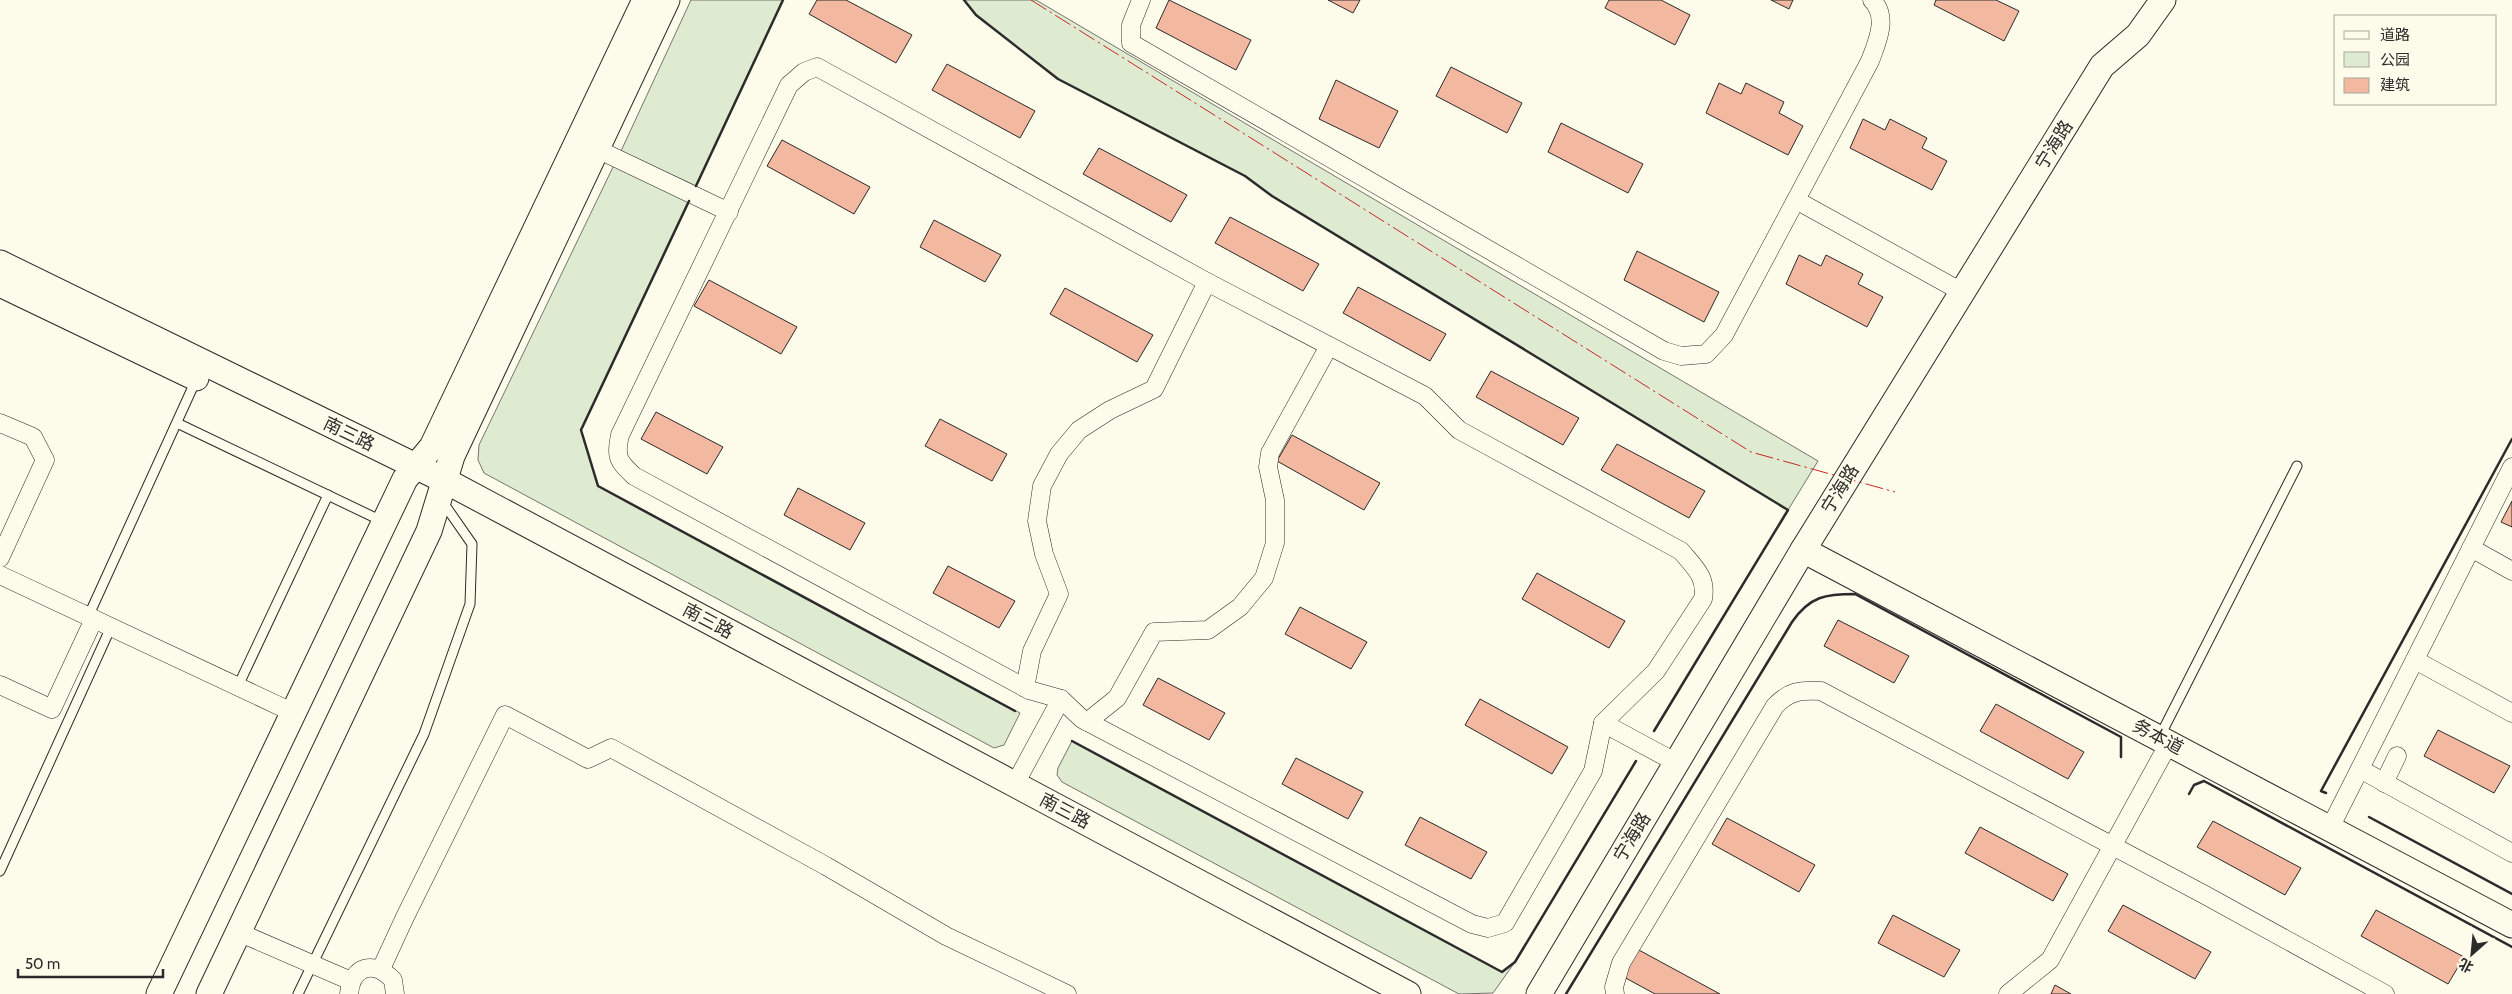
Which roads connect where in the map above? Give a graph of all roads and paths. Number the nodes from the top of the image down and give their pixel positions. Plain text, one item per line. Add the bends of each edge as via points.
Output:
1 (645, 0) edge
2 (667, 0) edge
3 (1141, 0) edge
4 (1872, 0) edge
5 (2163, 0) edge
6 (597, 149) junction
7 (1796, 200) junction
8 (728, 212) junction
9 (0, 263) edge
10 (1207, 282) junction
11 (0, 284) edge
12 (1962, 292) junction
13 (1329, 346) junction
14 (197, 379) junction
15 (0, 423) edge
16 (177, 423) junction
17 (2297, 466) dead end
18 (2512, 467) edge
19 (410, 473) junction
20 (442, 489) junction
21 (328, 495) junction
22 (384, 522) junction
23 (2471, 548) junction
24 (1803, 550) junction
25 (0, 558) edge
26 (2512, 571) edge
27 (0, 576) edge
28 (91, 618) junction
29 (111, 627) junction
30 (2415, 660) junction
31 (0, 685) edge
32 (238, 686) junction
33 (1025, 688) junction
34 (1061, 699) junction
35 (292, 712) junction
36 (2512, 713) edge
37 (1087, 722) junction
38 (1603, 723) junction
39 (2164, 740) junction
40 (2397, 756) dead end
41 (1676, 763) junction
42 (2360, 769) junction
43 (2384, 783) junction
44 (1015, 784) junction
45 (2330, 828) junction
46 (2113, 847) junction
47 (2512, 853) edge
48 (0, 871) edge
49 (2512, 925) edge
50 (238, 932) junction
51 (312, 964) junction
52 (382, 969) junction
53 (350, 988) edge
54 (397, 993) edge
55 (159, 994) edge
56 (209, 994) edge
57 (298, 994) edge
58 (1067, 994) edge
59 (1376, 994) edge
60 (1408, 994) edge
61 (1539, 994) edge
62 (1615, 994) edge
63 (2008, 994) edge
64 (2385, 994) edge

1 - 19 street via 432,447
2 - 6 street
3 - 7 street via 1131,25 1131,42 1664,351 1681,356 1706,354 1724,335
4 - 7 street via 1881,20 1880,35 1870,61
5 - 12 street, 宁海路 via 2138,35 2102,66
6 - 8 street
6 - 20 street via 452,456
7 - 12 street
8 - 10 street via 789,86 804,72 817,67
8 - 33 street via 620,435 616,451 621,463 634,476
9 - 19 street, 南三路
10 - 13 street
10 - 33 street via 1154,389 1110,410 1079,430 1059,454 1042,486 1037,521 1044,554 1059,594 1032,651
11 - 14 street, 南三路
12 - 24 street, 宁海路
13 - 37 street via 1270,453 1268,466 1275,500 1275,543 1264,578 1240,607 1208,630 1154,632 1116,698
13 - 38 street via 1425,396 1459,430 1681,551 1697,570 1705,585 1703,599 1656,671
14 - 16 lane
14 - 19 street, 南三路
15 - 25 street via 33,437 45,460
16 - 21 lane
16 - 28 lane
17 - 39 lane
18 - 23 street
19 - 20 street, 南三路
19 - 22 street
20 - 44 street, 南三路
20 - 50 street via 429,532
20 - 51 lane via 472,544 470,604 424,734
20 - 59 street, 南三路
21 - 22 lane
21 - 32 lane
22 - 35 street
23 - 26 street
23 - 30 street
24 - 39 street, 务本道
24 - 41 street, 宁海路
27 - 28 street
28 - 29 street
28 - 31 street via 52,709
29 - 32 street
29 - 48 lane
30 - 36 street
30 - 42 street
32 - 35 street
33 - 34 street
34 - 37 street
34 - 44 street
35 - 55 street
37 - 38 street via 1472,924 1488,928 1505,923 1593,771
38 - 41 street
39 - 45 street, 务本道
39 - 46 street
40 - 43 street
41 - 61 street, 宁海路
42 - 43 street
42 - 45 street
43 - 47 street
44 - 60 street, 南三路
45 - 49 street, 务本道
46 - 62 street via 1821,691 1799,690 1785,695 1775,706 1621,963
46 - 63 street via 2050,960
46 - 64 street
50 - 51 street
50 - 56 street
51 - 53 street
51 - 57 lane
52 - 53 street via 365,968
52 - 54 street via 393,980
52 - 58 street via 506,716 588,759 611,748 946,936

